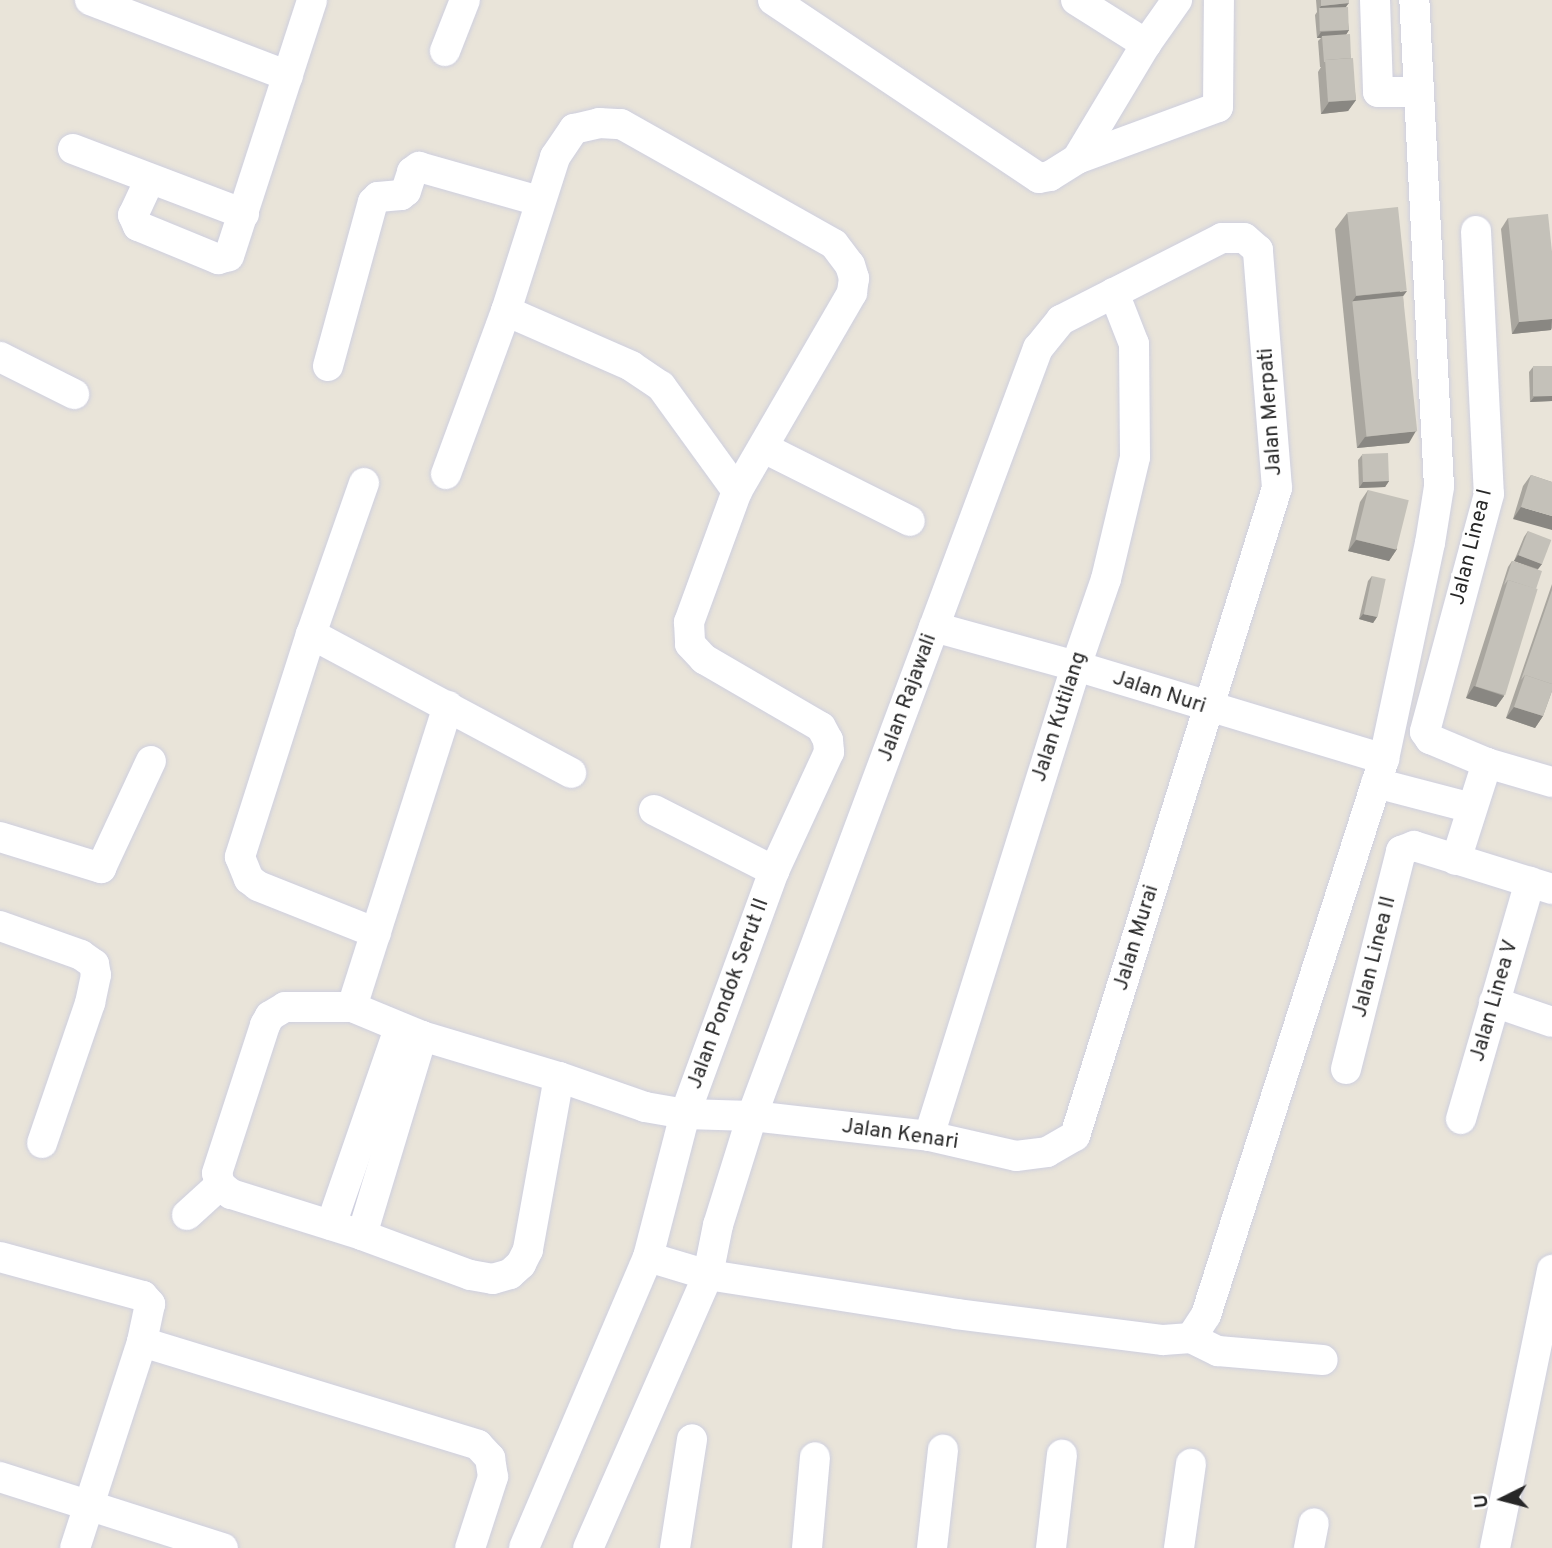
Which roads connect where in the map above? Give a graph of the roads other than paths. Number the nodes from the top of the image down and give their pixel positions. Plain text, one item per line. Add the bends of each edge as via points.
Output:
1 (90, 0) edge
2 (312, 0) edge
3 (465, 0) edge
4 (773, 0) edge
5 (1076, 0) edge
6 (1177, 0) edge
7 (1219, 0) edge
8 (1376, 0) edge
9 (1414, 0) edge
10 (1146, 44) junction
11 (445, 51) dead end
12 (288, 76) junction
13 (1418, 92) junction
14 (73, 149) dead end
15 (1077, 159) junction
16 (150, 179) junction
17 (539, 201) junction
18 (244, 214) junction
19 (1476, 231) dead end
20 (1244, 238) joint
21 (1114, 293) junction
22 (506, 311) junction
23 (0, 358) edge
24 (328, 366) dead end
25 (74, 394) dead end
26 (764, 448) junction
27 (446, 474) dead end
28 (364, 483) dead end
29 (737, 491) junction
30 (910, 521) dead end
31 (934, 627) junction
32 (311, 634) junction
33 (1076, 666) junction
34 (448, 706) junction
35 (1208, 708) junction
36 (151, 761) dead end
37 (1487, 763) junction
38 (1380, 771) junction
39 (571, 773) dead end
40 (1552, 782) edge
41 (1472, 808) junction
42 (654, 810) dead end
43 (0, 837) edge
44 (1456, 860) junction
45 (774, 871) junction
46 (1541, 886) edge
47 (0, 926) edge
48 (376, 933) junction
49 (1494, 1002) junction
50 (352, 1007) junction
51 (1552, 1022) edge
52 (410, 1032) junction
53 (1346, 1069) dead end
54 (559, 1077) junction
55 (685, 1114) junction
56 (752, 1116) junction
57 (1461, 1119) dead end
58 (929, 1136) junction
59 (42, 1143) dead end
60 (1047, 1152) joint
61 (220, 1185) junction
62 (187, 1215) dead end
63 (331, 1225) junction
64 (362, 1235) junction
65 (0, 1257) edge
66 (648, 1257) junction
67 (1552, 1270) edge
68 (708, 1275) junction
69 (1191, 1338) junction
70 (142, 1342) junction
71 (1323, 1360) dead end
72 (692, 1439) dead end
73 (943, 1451) dead end
74 (1062, 1455) dead end
75 (815, 1457) dead end
76 (1191, 1464) dead end
77 (0, 1476) edge
78 (90, 1507) junction
79 (75, 1548) edge
80 (223, 1548) edge
81 (470, 1548) edge
82 (524, 1548) edge
83 (588, 1548) edge
84 (675, 1548) edge
85 (807, 1548) edge
86 (932, 1548) edge
87 (1051, 1548) edge
88 (1179, 1548) edge
89 (1495, 1548) edge

1 - 12 street
2 - 12 street
3 - 11 street
4 - 15 street via 1039,178
5 - 10 street
6 - 10 street
7 - 15 street via 1218,107
8 - 13 street via 1378,92
9 - 13 street
10 - 15 street
12 - 18 street
13 - 38 street via 1439,487
14 - 16 street
16 - 18 street
16 - 18 street via 133,215 138,226 223,259 229,256
17 - 22 street
17 - 24 street via 419,167 412,172 406,191 378,197
17 - 26 street via 555,157 574,129 599,122 621,124 834,244 844,254 854,278 852,293
19 - 37 street, Jalan Linea I via 1489,494 1425,732 1430,739
20 - 21 street, Jalan Rajawali via 1222,238
20 - 35 street, Jalan Merpati via 1258,250 1277,488
21 - 31 street, Jalan Rajawali via 1061,320 1038,348
21 - 33 street, Jalan Kutilang via 1134,344 1135,457 1106,579
22 - 27 street
22 - 29 street via 631,366 661,386
23 - 25 street
26 - 29 street
26 - 30 street
28 - 32 street
29 - 45 street, Jalan Pondok Serut II via 689,622 690,644 704,659 821,727 828,740 829,752
31 - 33 street, Jalan Nuri
31 - 56 street, Jalan Rajawali
32 - 34 street
32 - 48 street via 240,857 249,879 258,886
33 - 35 street, Jalan Nuri
33 - 58 street, Jalan Kutilang
34 - 39 street
34 - 48 street
35 - 38 street, Jalan Nuri
35 - 60 street, Jalan Murai via 1075,1136
36 - 43 street via 101,869
37 - 40 street
37 - 41 street
38 - 41 street, Jalan Nuri
38 - 69 street via 1206,1315
41 - 44 street
42 - 45 street
44 - 46 street
44 - 53 street, Jalan Linea II via 1414,846 1401,851
45 - 55 street, Jalan Pondok Serut II
46 - 49 street, Jalan Linea V
47 - 59 street via 94,964 90,1003
48 - 50 street
49 - 51 street
49 - 57 street, Jalan Linea V
50 - 52 street, Jalan Kenari
50 - 61 street via 285,1007 270,1016 217,1173
52 - 54 street, Jalan Kenari
52 - 63 street
52 - 64 street
54 - 55 street, Jalan Kenari via 645,1107
54 - 64 street via 527,1250 522,1264 510,1275 493,1279 470,1275
55 - 56 street, Jalan Kenari
55 - 66 street, Jalan Pondok Serut II
56 - 58 street, Jalan Kenari
56 - 68 street, Jalan Rajawali via 718,1225
58 - 60 street, Jalan Kenari via 1016,1156
61 - 62 street
61 - 63 street via 231,1194
63 - 64 street
65 - 70 street via 143,1296 150,1304
66 - 68 street
66 - 82 street, Jalan Pondok Serut II
67 - 89 street
68 - 69 street via 957,1314 1163,1340
68 - 83 street, Jalan Rajawali
69 - 71 street via 1218,1350
70 - 78 street
70 - 81 street via 478,1445 490,1458 493,1477
72 - 84 street
73 - 86 street
74 - 87 street
75 - 85 street
76 - 88 street
77 - 78 street
78 - 79 street
78 - 80 street

